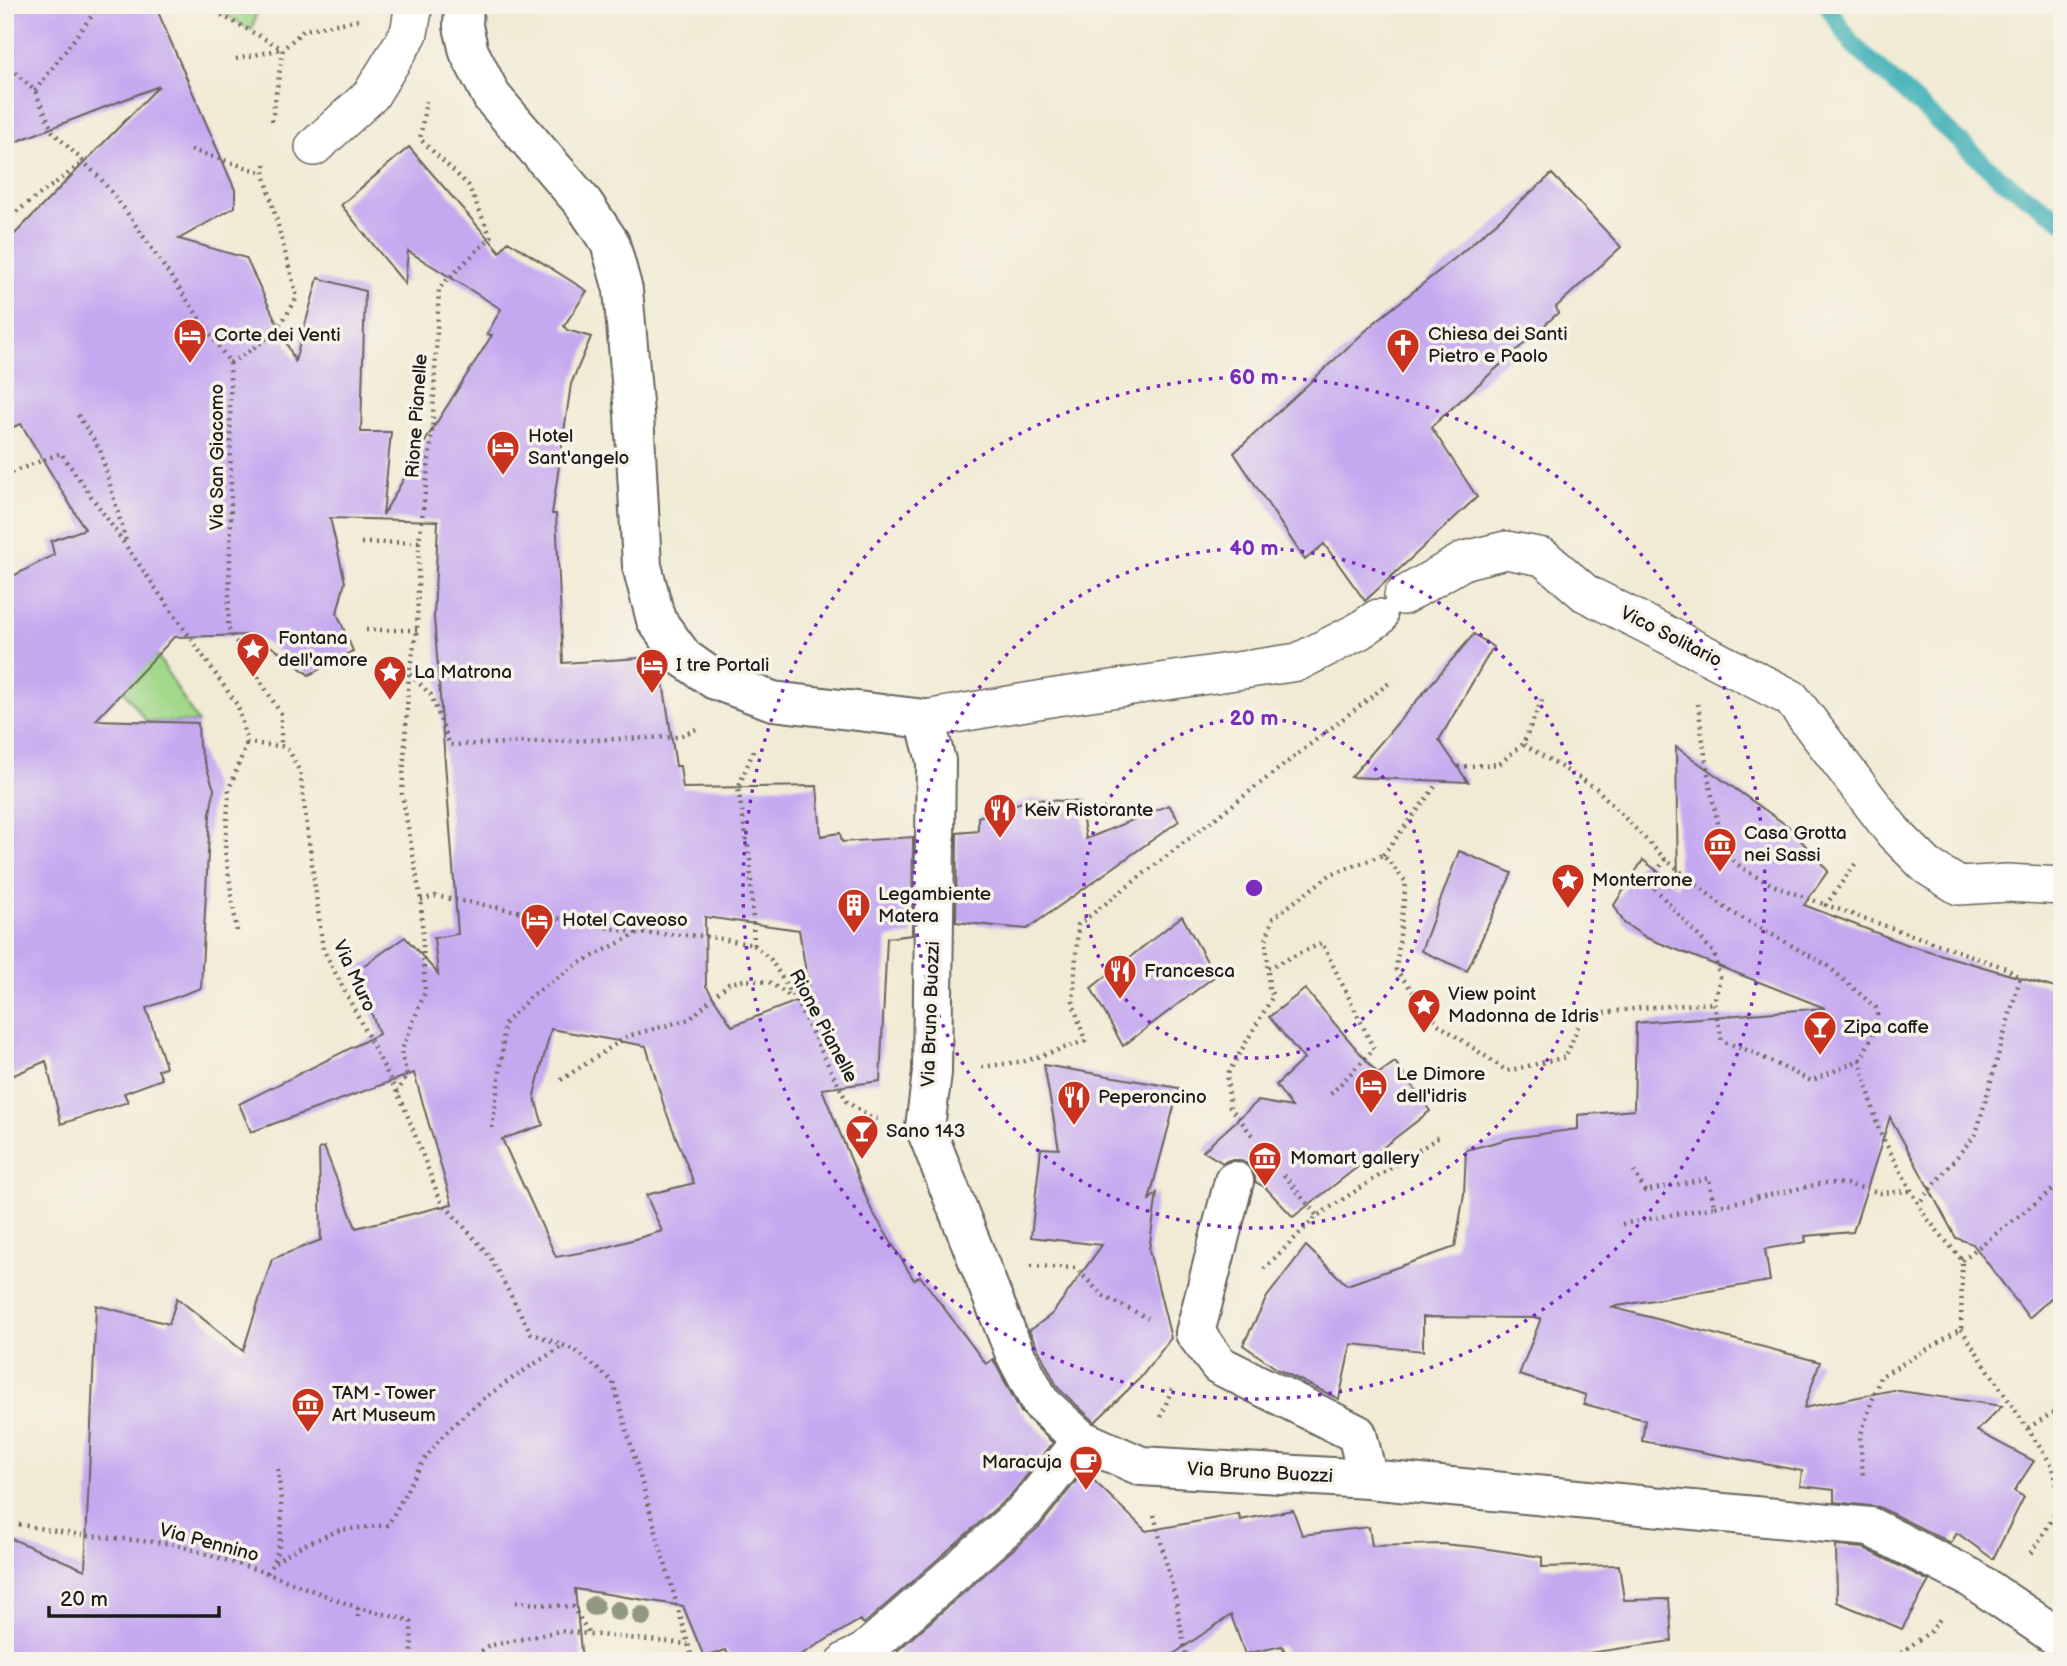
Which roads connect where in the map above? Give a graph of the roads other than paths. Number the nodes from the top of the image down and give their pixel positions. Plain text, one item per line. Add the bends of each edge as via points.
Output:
1 (414, 5) edge
2 (464, 5) edge
3 (314, 147) dead end
4 (925, 719) junction
5 (2062, 886) edge
6 (1234, 1181) dead end
7 (1082, 1440) junction
8 (1368, 1479) junction
9 (2062, 1640) edge
10 (846, 1661) edge

1 - 3 street via 409,33 371,94
2 - 4 street via 469,52 492,97 584,204 610,243 623,290 642,566 656,620 684,658 715,680 773,701
4 - 5 street, Vico Solitario via 1298,662 1359,632 1465,560 1506,550 1543,556 1585,593 1791,698 1894,833 1927,866 1959,886
4 - 7 street, Via Bruno Buozzi via 936,761 932,1073 925,1127 1014,1354 1040,1402
6 - 8 street via 1195,1333 1219,1364 1357,1434
7 - 8 street, Via Bruno Buozzi via 1141,1466
7 - 10 street via 1026,1510 864,1652
8 - 9 street, Via Bruno Buozzi via 1870,1527 1971,1578

